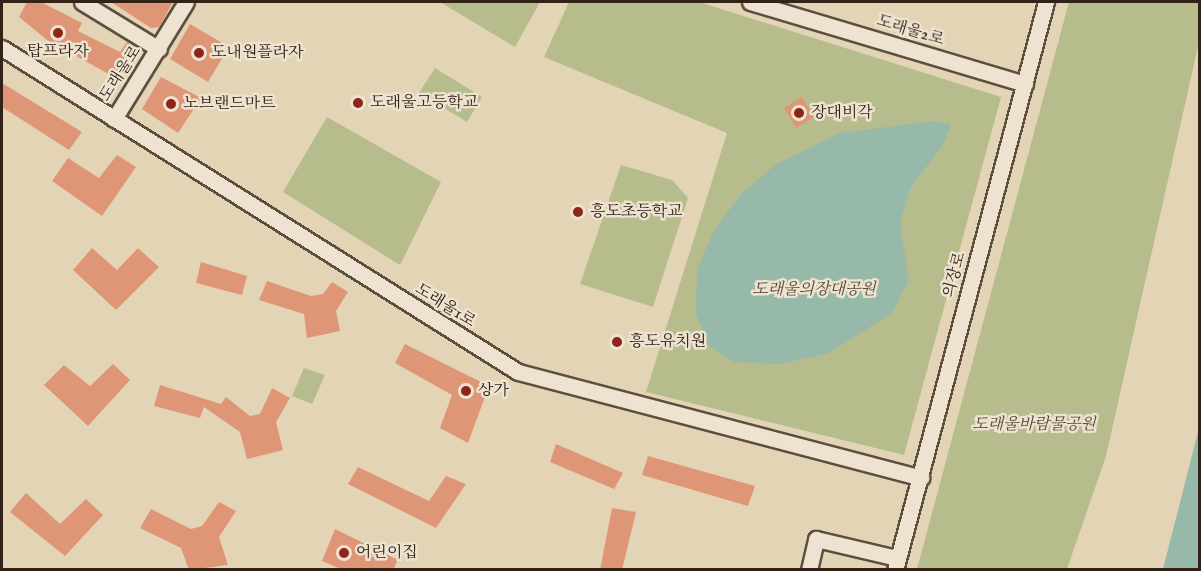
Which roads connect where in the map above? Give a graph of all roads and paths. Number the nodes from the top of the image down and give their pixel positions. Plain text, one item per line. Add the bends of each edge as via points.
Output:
1 (82, 2) edge
2 (186, 2) edge
3 (750, 2) edge
4 (1046, 2) edge
5 (774, 5) edge
6 (2, 48) edge
7 (159, 50) junction
8 (1025, 84) junction
9 (114, 119) junction
10 (921, 478) junction
11 (896, 564) edge
12 (808, 570) edge

1 - 7 street, 도래울로
2 - 7 street, 도래울로
3 - 5 street, 도래울2로
4 - 8 street, 의장로
5 - 8 street, 도래울2로
6 - 9 street, 도래울1로
7 - 9 street, 도래울로
8 - 10 street, 의장로
9 - 10 street, 도래울1로 via 518,372
10 - 11 street, 의장로
11 - 12 street, 의장로 via 816,539

